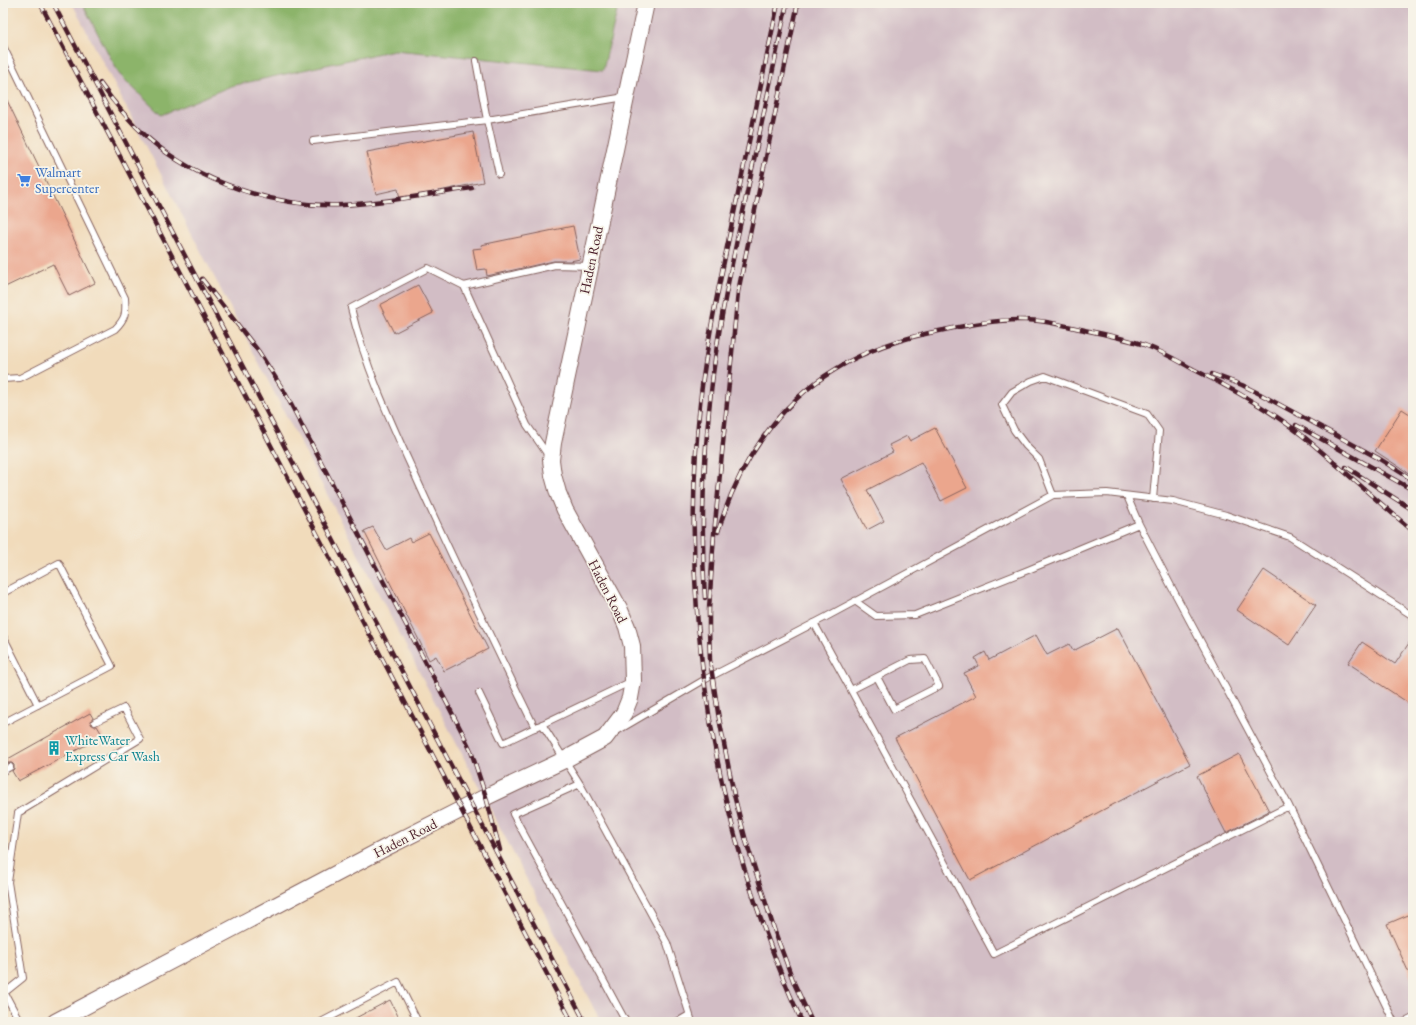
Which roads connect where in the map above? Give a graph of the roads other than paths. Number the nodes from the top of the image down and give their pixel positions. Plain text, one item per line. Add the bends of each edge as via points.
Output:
1 (646, 3) edge
2 (3, 46) edge
3 (476, 61) dead end
4 (627, 97) junction
5 (487, 120) junction
6 (313, 141) dead end
7 (499, 174) dead end
8 (590, 266) junction
9 (464, 286) junction
10 (3, 379) edge
11 (551, 460) junction
12 (1053, 495) junction
13 (1127, 496) junction
14 (1153, 499) junction
15 (1139, 524) junction
16 (3, 592) edge
17 (855, 601) junction
18 (1413, 616) edge
19 (814, 623) junction
20 (3, 636) edge
21 (877, 677) junction
22 (633, 681) junction
23 (851, 690) junction
24 (479, 693) dead end
25 (38, 705) junction
26 (95, 722) dead end
27 (3, 723) edge
28 (542, 724) junction
29 (534, 728) junction
30 (605, 738) junction
31 (564, 760) junction
32 (10, 767) dead end
33 (3, 771) edge
34 (580, 784) junction
35 (1289, 806) junction
36 (3, 870) edge
37 (8, 882) junction
38 (4, 992) edge
39 (689, 1015) junction
40 (1413, 1018) edge
41 (20, 1022) edge
42 (56, 1022) edge
43 (320, 1022) edge
44 (418, 1022) edge
45 (626, 1022) edge
46 (677, 1022) edge
47 (692, 1022) edge
48 (1394, 1022) edge
49 (1405, 1022) edge

1 - 4 street, Haden Road
2 - 10 lane via 125,298 126,311 123,321 115,329 20,378
3 - 5 lane
4 - 5 lane
4 - 8 street, Haden Road
5 - 6 lane
5 - 7 lane
8 - 9 lane via 555,265
8 - 11 street, Haden Road
9 - 11 lane via 527,425
9 - 29 lane via 428,268 351,308 358,337 382,401 445,543
11 - 22 street, Haden Road via 558,493 565,510 627,627 632,646
12 - 13 lane via 1106,493
12 - 14 lane via 1039,459 1014,430 1002,406 1012,392 1045,376 1147,414 1159,431
12 - 17 lane
13 - 14 lane
13 - 15 lane
14 - 18 lane via 1173,501 1226,515 1290,537
15 - 17 lane via 915,615 876,616
15 - 35 lane
16 - 25 lane via 59,564 112,666
17 - 19 lane
19 - 23 lane
19 - 30 lane via 704,680
20 - 25 lane
21 - 21 lane via 910,660 925,659 939,686 894,709
21 - 23 lane
22 - 28 lane
22 - 30 street, Haden Road via 624,713
23 - 35 lane via 994,954
24 - 29 lane via 503,743
25 - 27 lane
26 - 37 lane via 124,708 140,739 18,812
28 - 29 lane
28 - 31 lane
30 - 31 street, Haden Road
31 - 34 lane
31 - 42 street, Haden Road via 385,848
32 - 33 lane
34 - 39 lane via 666,943
34 - 45 lane via 513,814
35 - 48 lane
36 - 37 lane
37 - 38 lane via 23,978
38 - 41 lane
39 - 46 lane
39 - 47 lane
40 - 49 lane
43 - 44 lane via 398,982

